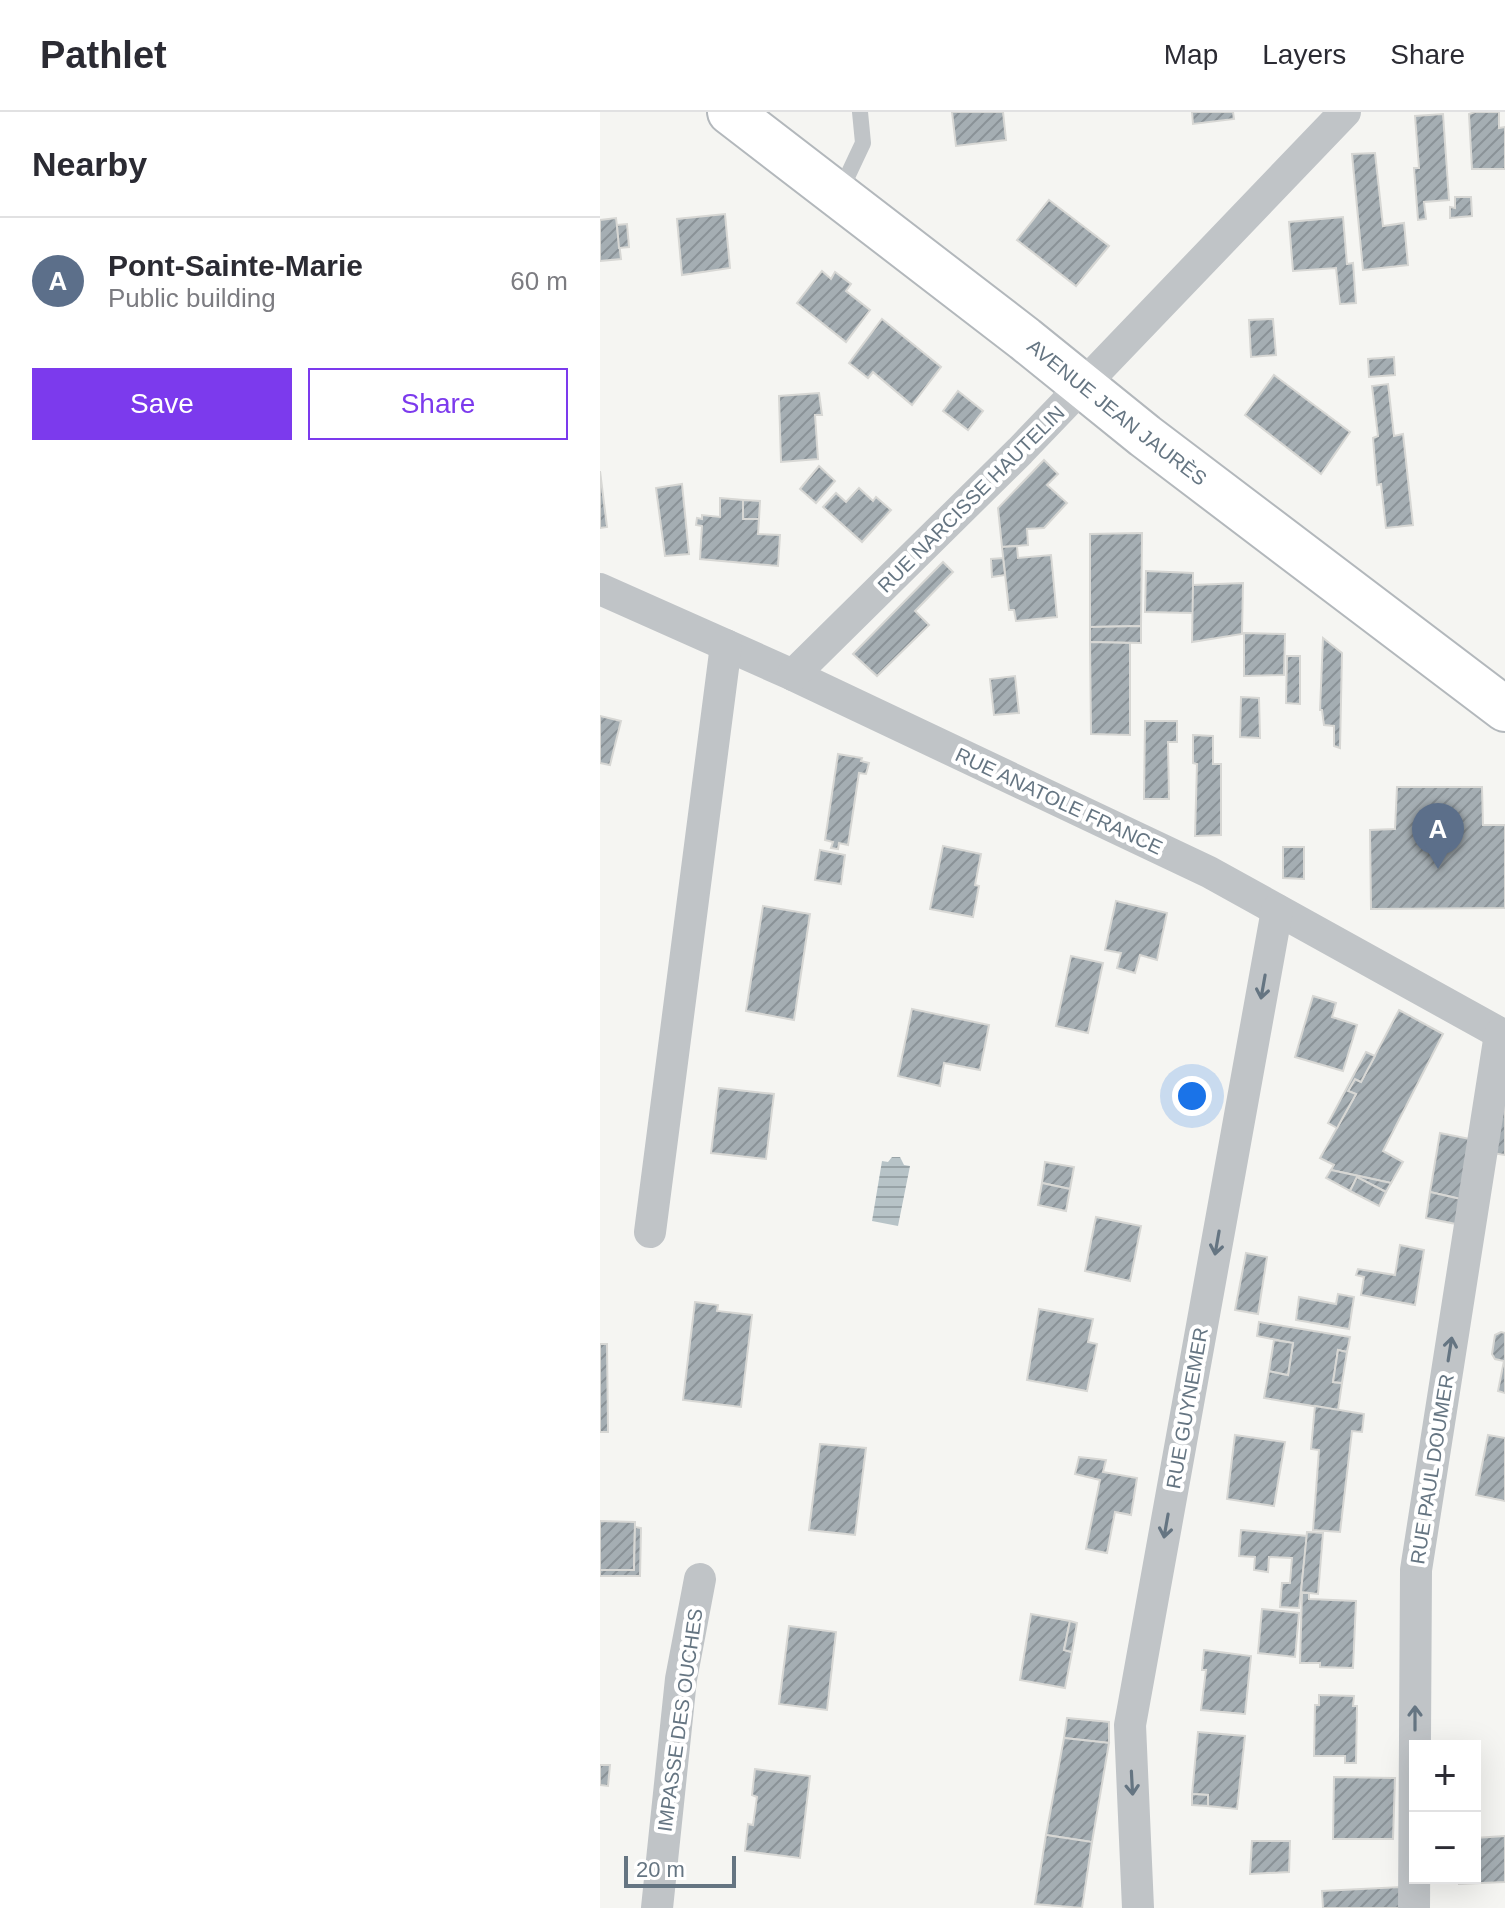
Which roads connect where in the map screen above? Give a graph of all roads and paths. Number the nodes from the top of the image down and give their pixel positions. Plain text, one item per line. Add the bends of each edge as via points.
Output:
1 (730, 112) edge
2 (860, 112) edge
3 (1345, 112) edge
4 (839, 196) junction
5 (1083, 386) junction
6 (600, 589) edge
7 (726, 645) junction
8 (793, 675) junction
9 (1505, 709) edge
10 (1277, 910) junction
11 (1502, 1035) edge
12 (650, 1232) dead end
13 (700, 1579) dead end
14 (657, 1908) edge
15 (1138, 1908) edge
16 (1414, 1908) edge

1 - 4 main road, AVENUE JEAN JAURÈS
2 - 4 lane via 863,143
3 - 5 street, RUE NARCISSE HAUTELIN
4 - 5 main road, AVENUE JEAN JAURÈS
5 - 8 street, RUE NARCISSE HAUTELIN
5 - 9 main road, AVENUE JEAN JAURÈS
6 - 7 street, RUE ANATOLE FRANCE
7 - 8 street, RUE ANATOLE FRANCE
7 - 12 street
8 - 10 street, RUE ANATOLE FRANCE via 1209,872
10 - 11 street, RUE ANATOLE FRANCE
10 -> 15 street, RUE GUYNEMER via 1130,1725
16 -> 11 street, RUE PAUL DOUMER via 1416,1570
13 - 14 street, IMPASSE DES OUCHES via 681,1679

